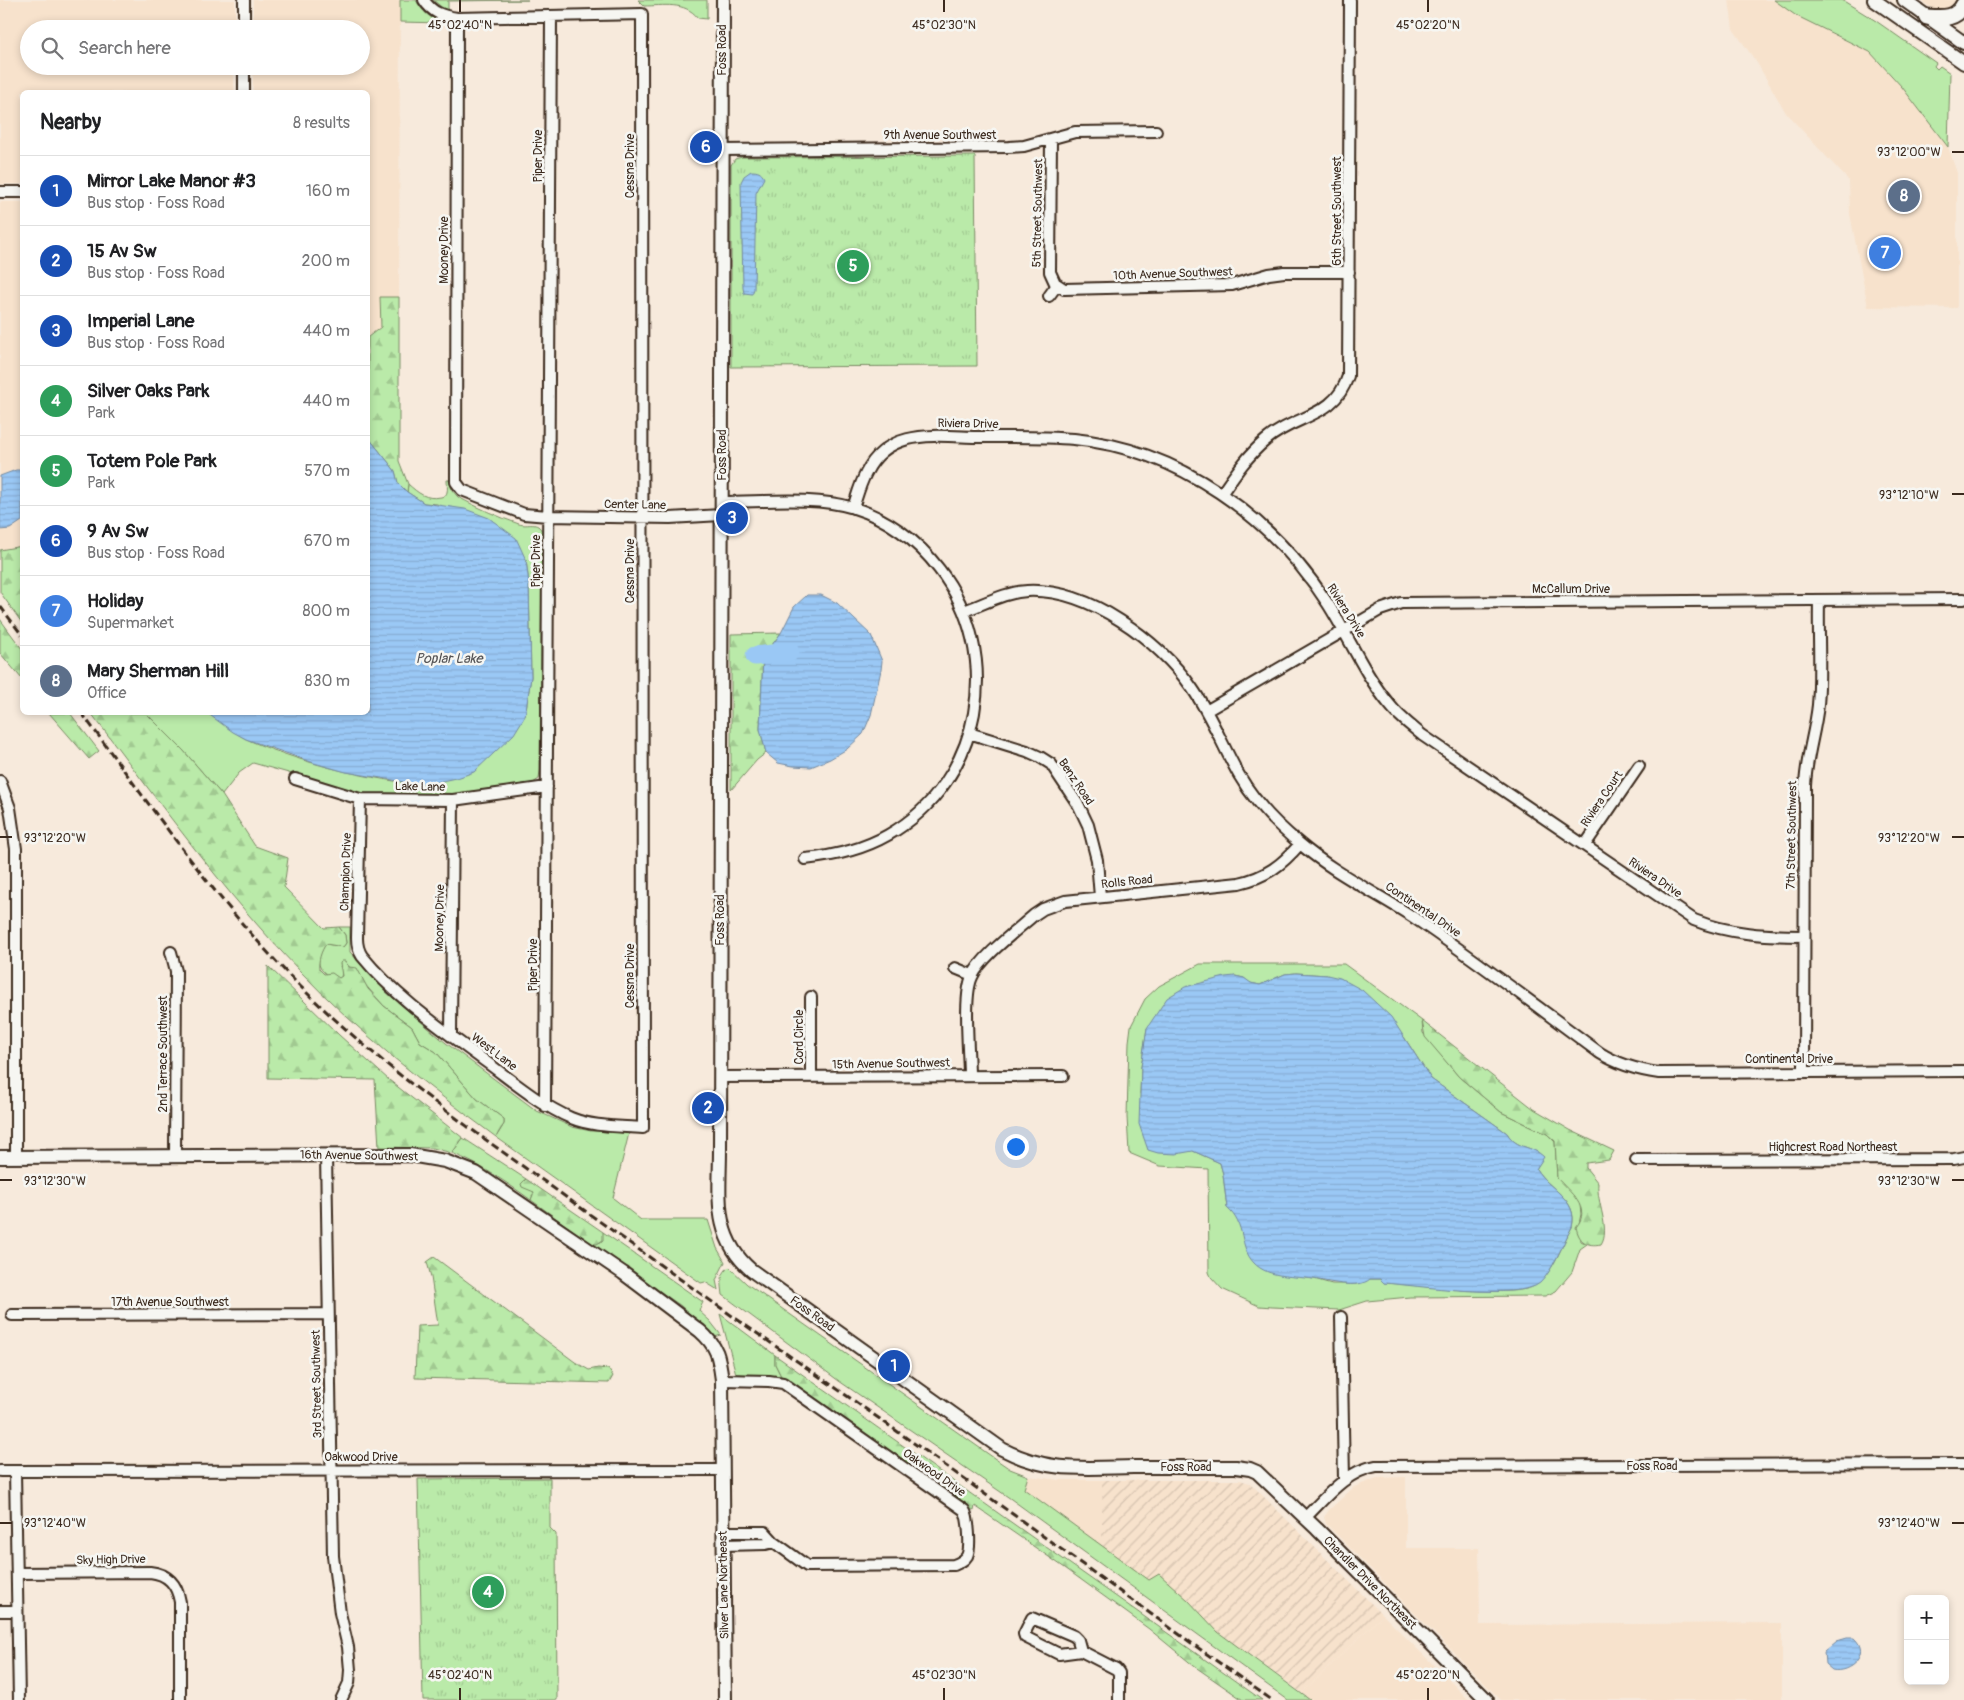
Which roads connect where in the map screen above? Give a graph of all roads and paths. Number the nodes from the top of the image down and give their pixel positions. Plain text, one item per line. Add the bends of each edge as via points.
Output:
1 (244, 0) edge
2 (424, 0) edge
3 (722, 0) edge
4 (1350, 0) edge
5 (1874, 0) edge
6 (1904, 0) edge
7 (1964, 4) edge
8 (551, 16) junction
9 (1927, 17) junction
10 (457, 18) junction
11 (244, 20) edge
12 (1964, 43) edge
13 (1964, 63) edge
14 (244, 75) edge
15 (244, 90) edge
16 (1156, 131) dead end
17 (1052, 139) junction
18 (722, 150) junction
19 (0, 192) edge
20 (20, 192) edge
21 (1349, 272) junction
22 (1057, 285) junction
23 (1049, 296) dead end
24 (456, 482) joint
25 (1222, 493) junction
26 (722, 502) junction
27 (853, 508) junction
28 (721, 515) junction
29 (548, 516) junction
30 (643, 517) junction
31 (1964, 599) edge
32 (1819, 600) junction
33 (964, 611) junction
34 (1344, 631) junction
35 (1206, 710) junction
36 (969, 733) junction
37 (1639, 766) dead end
38 (295, 779) dead end
39 (0, 782) edge
40 (547, 787) junction
41 (360, 799) junction
42 (453, 800) junction
43 (1300, 844) junction
44 (1585, 845) junction
45 (805, 859) dead end
46 (1100, 897) junction
47 (1804, 936) junction
48 (358, 946) joint
49 (171, 952) dead end
50 (954, 968) dead end
51 (972, 975) junction
52 (811, 997) dead end
53 (451, 1036) junction
54 (1964, 1071) edge
55 (1804, 1072) junction
56 (969, 1076) junction
57 (1063, 1076) dead end
58 (811, 1077) junction
59 (720, 1078) junction
60 (545, 1106) junction
61 (642, 1128) joint
62 (326, 1154) junction
63 (0, 1156) edge
64 (16, 1156) junction
65 (175, 1156) junction
66 (1964, 1157) edge
67 (1636, 1160) dead end
68 (328, 1314) junction
69 (12, 1315) dead end
70 (1341, 1317) dead end
71 (722, 1380) junction
72 (1964, 1464) edge
73 (1250, 1469) joint
74 (332, 1470) junction
75 (722, 1470) junction
76 (0, 1471) edge
77 (15, 1471) junction
78 (1344, 1480) junction
79 (1305, 1518) junction
80 (723, 1538) junction
81 (17, 1574) junction
82 (0, 1611) edge
83 (17, 1611) junction
84 (1081, 1651) junction
85 (19, 1700) edge
86 (180, 1700) edge
87 (341, 1700) edge
88 (725, 1700) edge
89 (1119, 1700) edge
90 (1487, 1700) edge

1 - 11 street
2 - 10 street via 433,11
3 - 18 street, Foss Road
4 - 21 street, 6th Street Southwest
5 - 13 street
6 - 9 street
7 - 9 main road via 1960,11 1945,18
8 - 10 street
8 - 29 street, Piper Drive
8 - 30 street, Cessna Drive via 642,14
9 - 12 street
10 - 24 street, Mooney Drive
14 - 15 street
16 - 17 street, 9th Avenue Southwest via 1075,132
17 - 18 street, 9th Avenue Southwest via 1009,147
17 - 22 street, 5th Street Southwest via 1050,272
18 - 26 street, Foss Road
19 - 20 street
21 - 22 street, 10th Avenue Southwest via 1284,272 1217,286 1068,290
21 - 25 street, 6th Street Southwest via 1348,376 1339,396 1321,410 1291,423 1267,439 1248,457
22 - 23 street
24 - 29 street, Center Lane via 462,490 524,514
25 - 27 street, Riviera Drive via 1165,464 1099,443 1074,439 918,436 892,444 876,457 866,471
25 - 34 street, Riviera Drive via 1286,550 1308,576
26 - 27 street via 796,501
26 - 28 street, Foss Road
27 - 33 street via 899,530 917,544 947,579
28 - 30 street, Center Lane
28 - 59 street, Foss Road
29 - 30 street, Center Lane
29 - 40 street, Piper Drive
30 - 61 street, Cessna Drive
31 - 32 street, McCallum Drive
32 - 34 street, McCallum Drive via 1401,603 1385,608
32 - 47 street, 7th Street Southwest via 1818,703 1805,786
33 - 35 street, Continental Drive via 1025,591 1057,594 1096,608 1139,633 1159,650 1192,688
33 - 36 street via 977,664 976,702
34 - 35 street, McCallum Drive
34 - 44 street, Riviera Drive via 1378,689 1405,722
35 - 43 street, Continental Drive via 1240,778 1278,824
36 - 45 street via 949,777 904,824 850,851
36 - 46 street, Benz Road via 1028,751 1051,764 1088,825 1097,860
37 - 44 street, Riviera Court
38 - 41 street, Lake Lane
39 - 64 street via 10,808 16,850
40 - 42 street, Lake Lane
40 - 60 street, Piper Drive
41 - 42 street, Lake Lane
41 - 48 street, Champion Drive
42 - 53 street, Mooney Drive
43 - 46 street, Rolls Road via 1278,867 1254,880
43 - 55 street, Continental Drive via 1426,926 1600,1053 1624,1065 1660,1073
44 - 47 street, Riviera Drive via 1700,922 1721,930 1743,933
46 - 51 street, Rolls Road via 1065,901 1034,915
47 - 55 street, 7th Street Southwest
48 - 53 street, West Lane via 361,954 397,991
49 - 65 street, 2nd Terrace Southwest via 176,971
50 - 51 street
51 - 56 street via 968,996
52 - 58 street, Cord Circle
53 - 60 street, West Lane
54 - 55 street, Continental Drive
56 - 57 street, 15th Avenue Southwest
56 - 58 street, 15th Avenue Southwest
58 - 59 street, 15th Avenue Southwest
59 - 73 street, Foss Road via 722,1222 728,1243 751,1270 1002,1449 1024,1460 1065,1468 1236,1466
60 - 61 street, West Lane via 589,1123
62 - 65 street, 16th Avenue Southwest
62 - 68 street, 3rd Street Southwest
62 - 71 street, 16th Avenue Southwest via 429,1157 476,1173 623,1273 700,1331 712,1342 719,1357
63 - 64 street, 16th Avenue Southwest
64 - 65 street, 16th Avenue Southwest
66 - 67 street, Highcrest Road Northeast
68 - 69 street, 17th Avenue Southwest
68 - 74 street, 3rd Street Southwest
70 - 78 street
71 - 75 street, 16th Avenue Southwest
71 - 80 street, Oakwood Drive via 783,1383 968,1515 967,1556 954,1565 807,1566 774,1542 766,1544
72 - 78 street, Foss Road via 1376,1466 1358,1471
73 - 79 street, Chandler Drive Northeast via 1263,1477
74 - 75 street, Oakwood Drive
74 - 77 street, Oakwood Drive
74 - 87 street, 3rd Street Southwest via 334,1579 350,1670 349,1683
75 - 80 street, Silver Lane Northeast
76 - 77 street, Oakwood Drive
77 - 81 street
78 - 79 street, Foss Road
79 - 90 street, Chandler Drive Northeast
80 - 88 street, Silver Lane Northeast
81 - 83 street
81 - 86 street, Sky High Drive via 150,1572 166,1576 176,1587 180,1602
82 - 83 street
83 - 85 street
84 - 84 street via 1074,1636 1032,1618 1024,1634 1059,1654
84 - 89 street via 1116,1669 1119,1673

